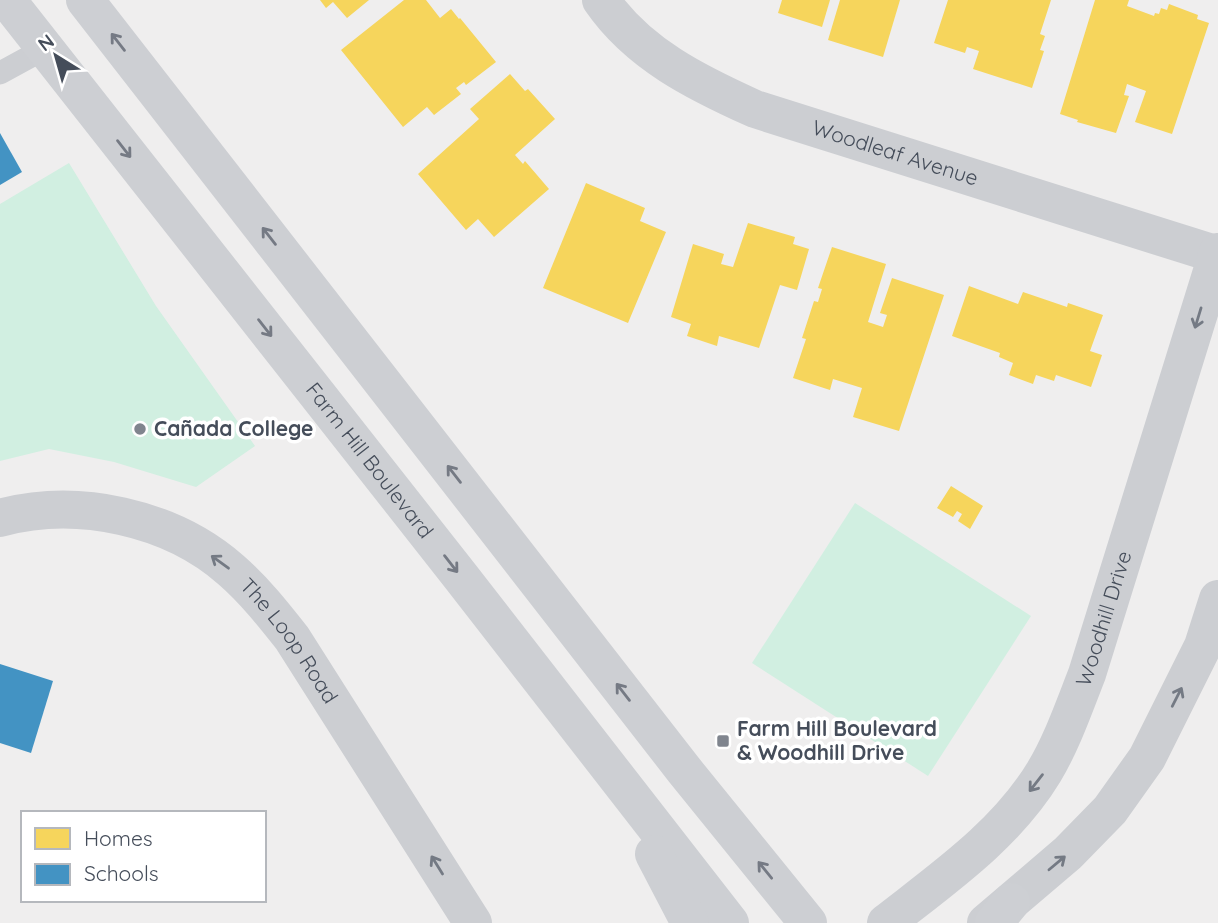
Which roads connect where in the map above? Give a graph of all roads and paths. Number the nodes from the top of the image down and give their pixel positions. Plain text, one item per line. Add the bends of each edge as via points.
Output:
1 (7, 0) edge
2 (85, 0) edge
3 (601, 0) edge
4 (44, 49) junction
5 (0, 74) edge
6 (1218, 254) edge
7 (0, 519) edge
8 (1218, 599) edge
9 (606, 762) junction
10 (997, 916) edge
11 (473, 923) edge
12 (690, 923) edge
13 (730, 923) edge
14 (808, 923) edge
15 (886, 923) edge

1 - 4 main road, Farm Hill Boulevard
14 -> 2 main road
3 - 6 street, Woodleaf Avenue via 651,52 699,84 755,109
4 - 5 lane
4 -> 9 main road, Farm Hill Boulevard
6 -> 15 street, Woodhill Drive via 1087,674 1044,773 972,855
11 -> 7 street, The Loop Road via 292,638 229,568 192,542 136,520 80,510 28,511
10 -> 8 street via 1110,810 1147,758 1203,646
9 - 12 main road
9 - 13 main road, Farm Hill Boulevard

